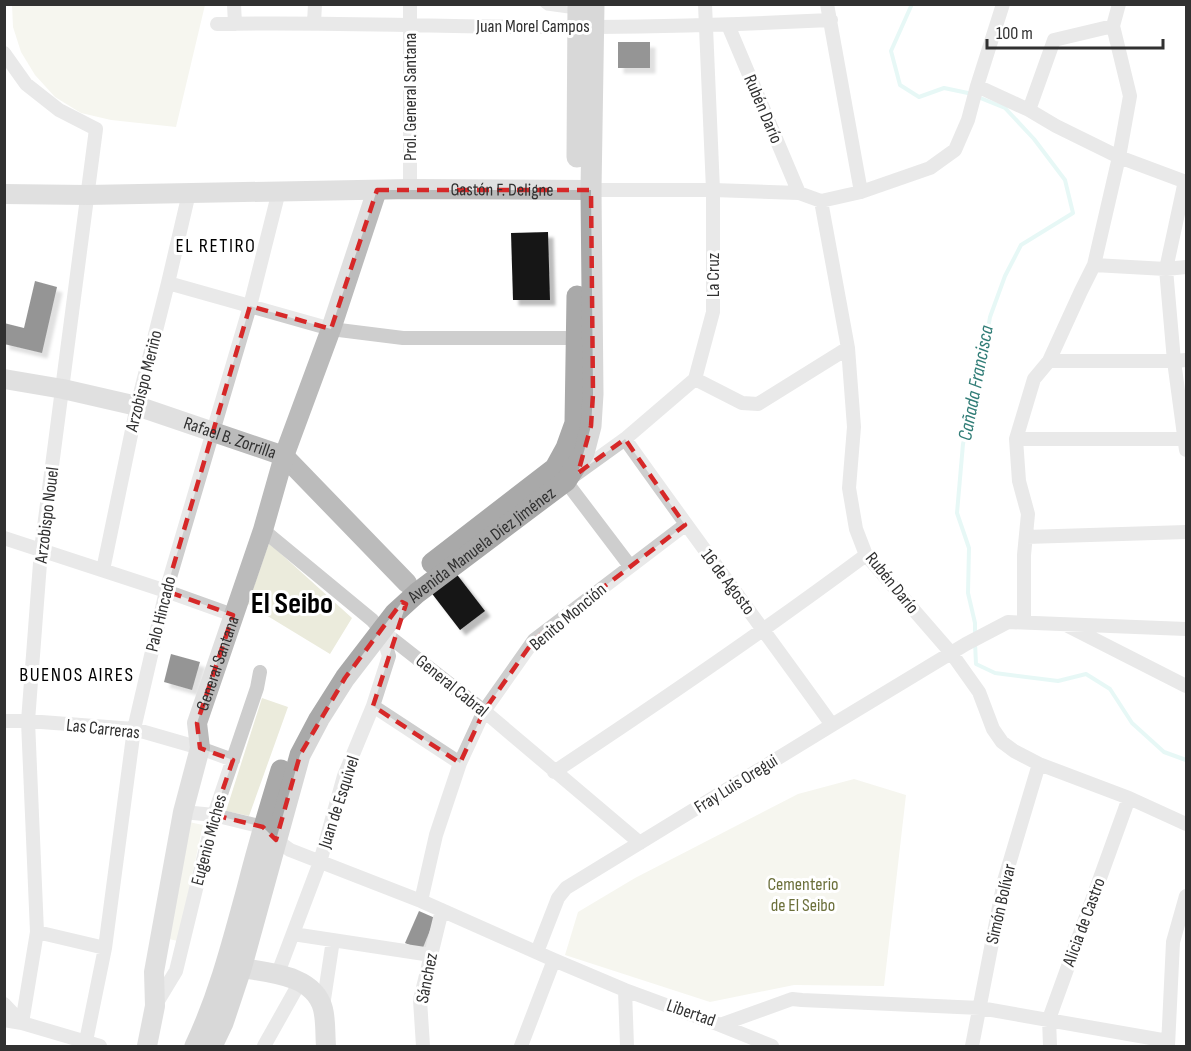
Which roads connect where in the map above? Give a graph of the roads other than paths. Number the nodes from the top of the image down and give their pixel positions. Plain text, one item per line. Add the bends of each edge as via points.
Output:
1 (234, 4) edge
2 (315, 4) edge
3 (410, 4) edge
4 (543, 4) edge
5 (705, 4) edge
6 (827, 4) edge
7 (1004, 4) edge
8 (1119, 4) edge
9 (585, 15) edge
10 (831, 20) junction
11 (314, 23) junction
12 (217, 24) dead end
13 (235, 24) junction
14 (728, 25) junction
15 (410, 26) junction
16 (706, 26) junction
17 (1113, 26) junction
18 (4, 53) edge
19 (9, 69) edge
20 (977, 86) junction
21 (1029, 110) junction
22 (1119, 157) junction
23 (1186, 182) edge
24 (410, 189) junction
25 (377, 190) junction
26 (584, 190) junction
27 (713, 190) junction
28 (279, 191) junction
29 (861, 192) junction
30 (189, 193) junction
31 (799, 193) junction
32 (4, 194) edge
33 (87, 195) junction
34 (821, 201) junction
35 (1094, 265) junction
36 (1186, 267) edge
37 (1166, 269) junction
38 (168, 283) junction
39 (250, 306) junction
40 (331, 329) junction
41 (577, 338) junction
42 (848, 348) junction
43 (1049, 361) junction
44 (1180, 361) edge
45 (4, 379) edge
46 (694, 379) junction
47 (63, 389) junction
48 (137, 406) junction
49 (214, 432) junction
50 (626, 439) junction
51 (1016, 439) junction
52 (1186, 442) edge
53 (284, 456) junction
54 (561, 475) junction
55 (685, 525) junction
56 (263, 530) junction
57 (1186, 532) edge
58 (1026, 537) junction
59 (4, 538) edge
60 (41, 550) junction
61 (866, 555) junction
62 (630, 566) junction
63 (103, 570) junction
64 (406, 583) junction
65 (166, 591) junction
66 (233, 615) junction
67 (1023, 622) junction
68 (1064, 623) junction
69 (377, 625) junction
70 (1186, 628) edge
71 (764, 630) junction
72 (952, 654) junction
73 (260, 672) dead end
74 (1186, 686) edge
75 (373, 706) junction
76 (484, 711) junction
77 (4, 721) edge
78 (28, 721) junction
79 (832, 725) junction
80 (134, 729) junction
81 (200, 748) junction
82 (233, 760) junction
83 (460, 763) junction
84 (1039, 764) junction
85 (554, 772) junction
86 (1129, 798) junction
87 (183, 812) junction
88 (214, 815) junction
89 (1186, 824) edge
90 (270, 834) junction
91 (640, 843) junction
92 (320, 862) junction
93 (1186, 896) edge
94 (421, 901) junction
95 (442, 910) junction
96 (38, 932) junction
97 (293, 933) junction
98 (333, 940) junction
99 (105, 948) junction
100 (537, 952) junction
101 (431, 955) junction
102 (554, 960) junction
103 (234, 967) junction
104 (278, 973) junction
105 (300, 982) junction
106 (625, 990) junction
107 (4, 1004) edge
108 (155, 1006) junction
109 (322, 1006) junction
110 (980, 1008) junction
111 (1049, 1019) junction
112 (4, 1020) edge
113 (22, 1023) junction
114 (720, 1025) junction
115 (85, 1044) edge
116 (1168, 1044) edge
117 (100, 1047) edge
118 (147, 1047) edge
119 (195, 1047) edge
120 (212, 1047) edge
121 (264, 1047) edge
122 (326, 1047) edge
123 (423, 1047) edge
124 (521, 1047) edge
125 (627, 1047) edge
126 (772, 1047) edge
127 (972, 1047) edge
128 (1050, 1047) edge

1 - 13 street
2 - 11 street
3 - 15 street, Prol. General Santana
4 - 9 lane
5 - 16 street, La Cruz
6 - 10 street
7 - 20 street
8 - 17 street
9 - 15 street, Juan Morel Campos
9 - 16 street, Juan Morel Campos
9 - 26 main road, Avenida Manuela Díez Jiménez
10 - 14 street, Juan Morel Campos
10 - 29 street
11 - 13 street, Juan Morel Campos
11 - 15 street, Juan Morel Campos
12 - 13 street, Juan Morel Campos
14 - 16 street, Juan Morel Campos
14 - 31 street, Rubén Darío
15 - 24 street, Prol. General Santana
16 - 27 street, La Cruz
17 - 21 street via 1054,40
17 - 22 street via 1130,96
18 - 19 street, Arzobispo Nouel
19 - 33 street, Arzobispo Nouel via 59,110 96,129
20 - 21 street
20 - 29 street via 955,150 930,168
21 - 22 street
22 - 23 street
22 - 35 street
23 - 37 street
24 - 25 street, Gastón F. Deligne
24 - 26 street, Gastón F. Deligne
25 - 28 street, Gastón F. Deligne
25 - 40 street, General Santana
26 - 27 street, Gastón F. Deligne
26 - 41 main road, Avenida Manuela Díez Jiménez
26 - 54 main road, Avenida Manuela Díez Jiménez via 591,426 584,453
27 - 31 street, Gastón F. Deligne
27 - 46 street, La Cruz via 713,312
28 - 30 street, Gastón F. Deligne
28 - 39 street, Palo Hincado
29 - 34 street
30 - 33 street, Gastón F. Deligne
30 - 38 street, Arzobispo Meriño
31 - 34 street, Gastón F. Deligne
32 - 33 street, Gastón F. Deligne
33 - 47 street, Arzobispo Nouel
34 - 42 street, Rubén Darío
35 - 37 street
35 - 43 street
36 - 37 street
37 - 44 street
38 - 39 street
38 - 48 street, Arzobispo Meriño
39 - 40 street
39 - 49 street, Palo Hincado
40 - 41 street via 402,338
40 - 53 street, General Santana
41 - 54 main road, Avenida Manuela Díez Jiménez via 575,423
42 - 46 street via 758,404 742,403
42 - 61 street, Rubén Darío via 854,427 849,488 856,529
43 - 44 street
43 - 51 street via 1034,379
44 - 52 street
45 - 47 street, Rafael B. Zorrilla
46 - 50 street
47 - 48 street, Rafael B. Zorrilla
47 - 60 street, Arzobispo Nouel
48 - 49 street, Rafael B. Zorrilla
48 - 63 street, Arzobispo Meriño
49 - 53 street, Rafael B. Zorrilla
49 - 65 street, Palo Hincado
50 - 54 street
50 - 55 street, 16 de Agosto
51 - 52 street
51 - 58 street via 1018,481 1028,514
53 - 56 street, General Santana
53 - 64 street, Rafael B. Zorrilla
54 - 62 street
54 - 64 main road, Avenida Manuela Díez Jiménez
54 - 69 main road, Avenida Manuela Díez Jiménez
55 - 62 street, Benito Monción
55 - 71 street, 16 de Agosto
56 - 66 street, General Santana
56 - 69 street, General Cabral
57 - 58 street
58 - 67 street
59 - 60 street
60 - 63 street
60 - 78 street, Arzobispo Nouel
61 - 71 street
61 - 72 street, Rubén Darío
62 - 76 street, Benito Monción via 534,640
63 - 65 street
64 - 69 main road, Avenida Manuela Díez Jiménez via 384,606
65 - 66 street
65 - 80 street, Palo Hincado
66 - 81 street, General Santana via 197,723
67 - 68 street
67 - 72 street, Fray Luis Oregui via 1008,622
68 - 70 street
68 - 74 street
69 - 75 street, Juan de Esquivel via 389,656
69 - 76 street, General Cabral
69 - 90 main road, Avenida Manuela Díez Jiménez via 322,688 288,749
71 - 79 street, 16 de Agosto
71 - 85 street
72 - 79 street, Fray Luis Oregui
72 - 84 street, Rubén Darío via 979,692 1002,742
73 - 82 street, Eugenio Miches
75 - 83 street
75 - 92 street, Juan de Esquivel via 344,776
76 - 83 street, Benito Monción
76 - 85 street, General Cabral
77 - 78 street, Las Carreras
78 - 80 street, Las Carreras
78 - 96 street, Arzobispo Nouel
79 - 91 street, Fray Luis Oregui
80 - 81 street, Las Carreras
80 - 99 street, Palo Hincado
81 - 82 street, Las Carreras
81 - 87 street, General Santana
82 - 88 street, Eugenio Miches
83 - 94 street, Benito Monción via 436,835
84 - 86 street, Rubén Darío
84 - 110 street, Simón Bolívar via 1004,881
85 - 91 street, General Cabral
86 - 89 street, Rubén Darío
86 - 111 street, Alicia de Castro
87 - 88 street, Libertad
87 - 108 street, General Santana via 154,972
88 - 90 street, Libertad
88 - 108 street, Eugenio Miches via 176,971
90 - 92 street, Libertad via 290,850
90 - 103 main road, Avenida Manuela Díez Jiménez
91 - 100 street, Fray Luis Oregui via 566,888 558,898
92 - 94 street, Libertad
92 - 97 street, Juan de Esquivel
93 - 116 street via 1173,942
94 - 95 street, Libertad
95 - 100 street, Libertad
95 - 101 street, Sánchez
96 - 99 street
96 - 113 street, Arzobispo Nouel
97 - 98 street
97 - 104 street, Juan de Esquivel
98 - 101 street
98 - 109 street
99 - 115 street, Palo Hincado
100 - 102 street, Libertad
101 - 123 street, Sánchez via 420,1000
102 - 106 street, Libertad
102 - 124 street
103 - 104 street
103 - 119 main road, Avenida Manuela Díez Jiménez
103 - 120 main road, Avenida Manuela Díez Jiménez via 224,1023
104 - 105 street
105 - 109 street via 318,997
105 - 121 street
106 - 114 street, Libertad
106 - 125 street
107 - 113 street
108 - 118 street, General Santana
109 - 122 street
110 - 111 street, Libertad
110 - 114 street, Libertad via 792,999
110 - 127 street, Simón Bolívar
111 - 116 street, Libertad
111 - 128 street, Alicia de Castro
112 - 113 street
113 - 115 street
114 - 126 street
115 - 117 street

